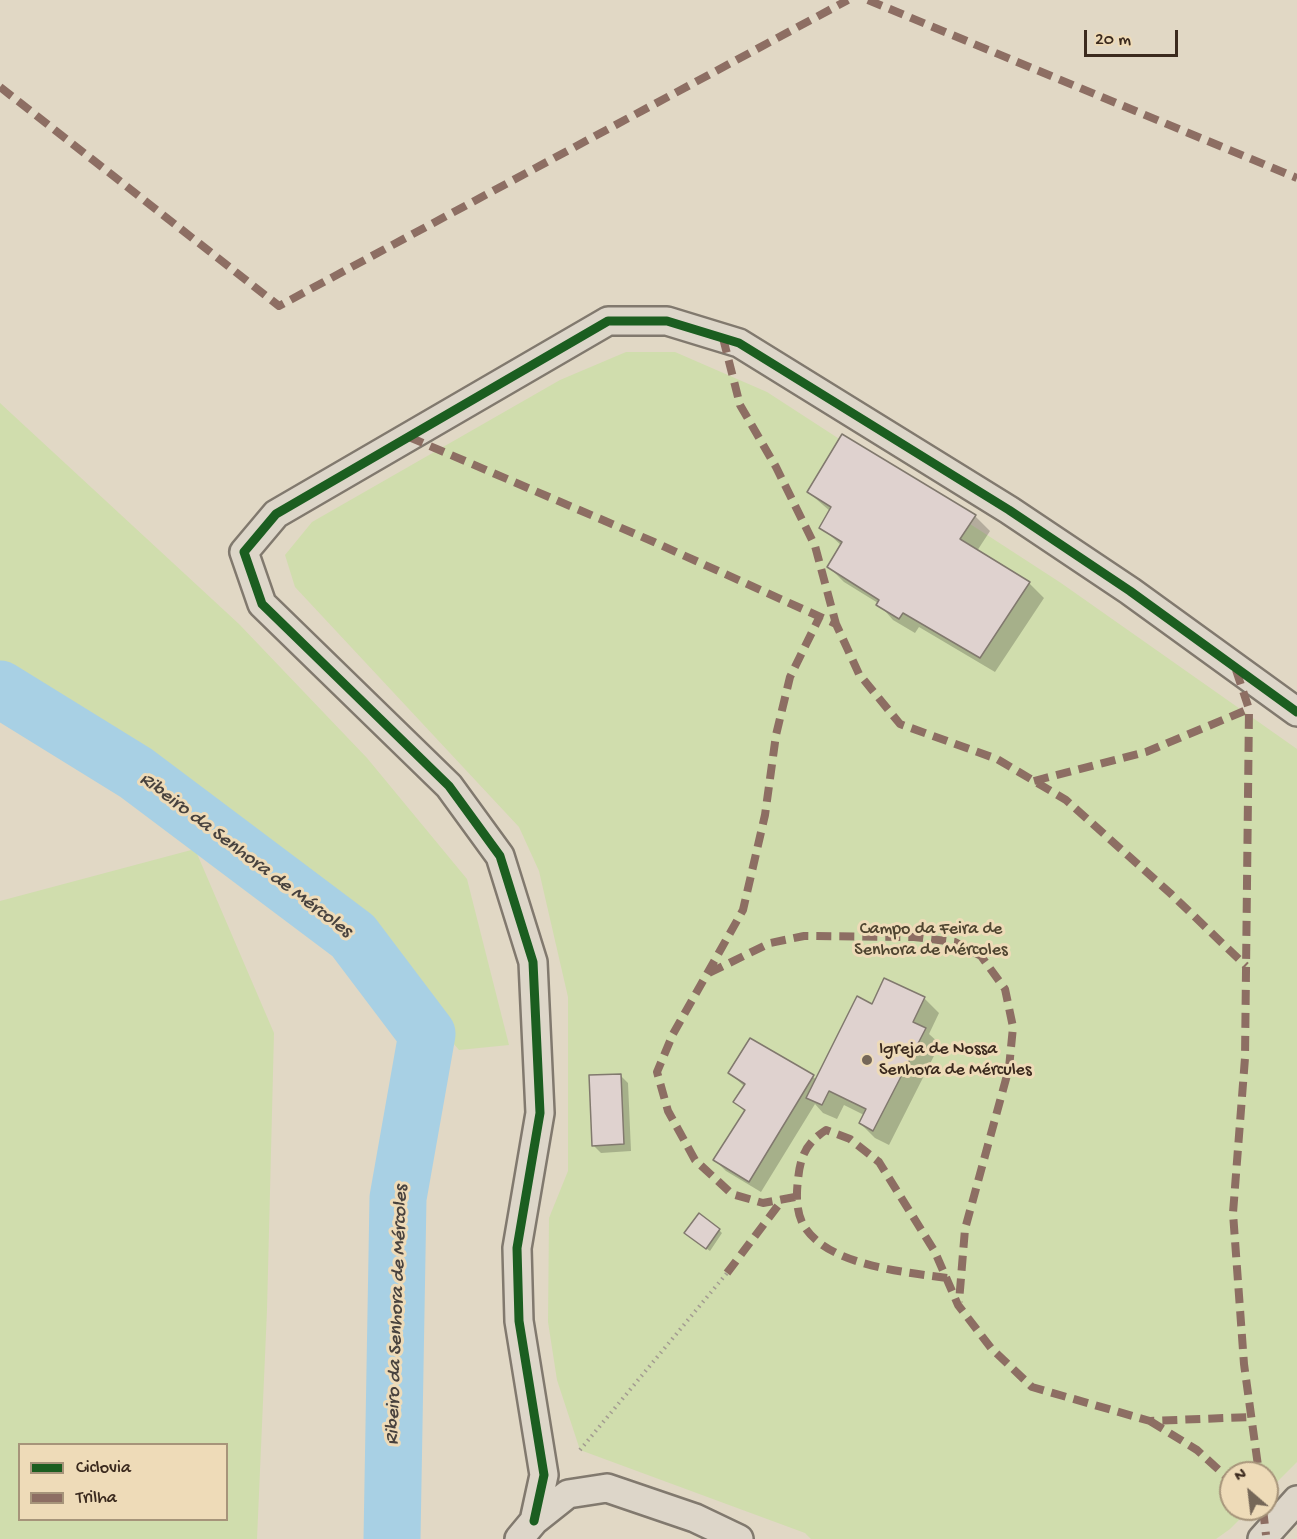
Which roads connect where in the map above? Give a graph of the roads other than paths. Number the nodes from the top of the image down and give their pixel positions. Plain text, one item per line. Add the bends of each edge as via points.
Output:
1 (1297, 712) edge
2 (1297, 1500) edge
3 (527, 1530) edge
4 (739, 1539) edge
5 (1262, 1539) edge

1 - 3 street via 1009,510 739,343 667,321 608,321 276,514 244,552 262,604 449,786 500,856 533,962 540,1113 518,1248 519,1321 544,1475
2 - 5 street
3 - 4 street via 568,1494 607,1488 695,1518

